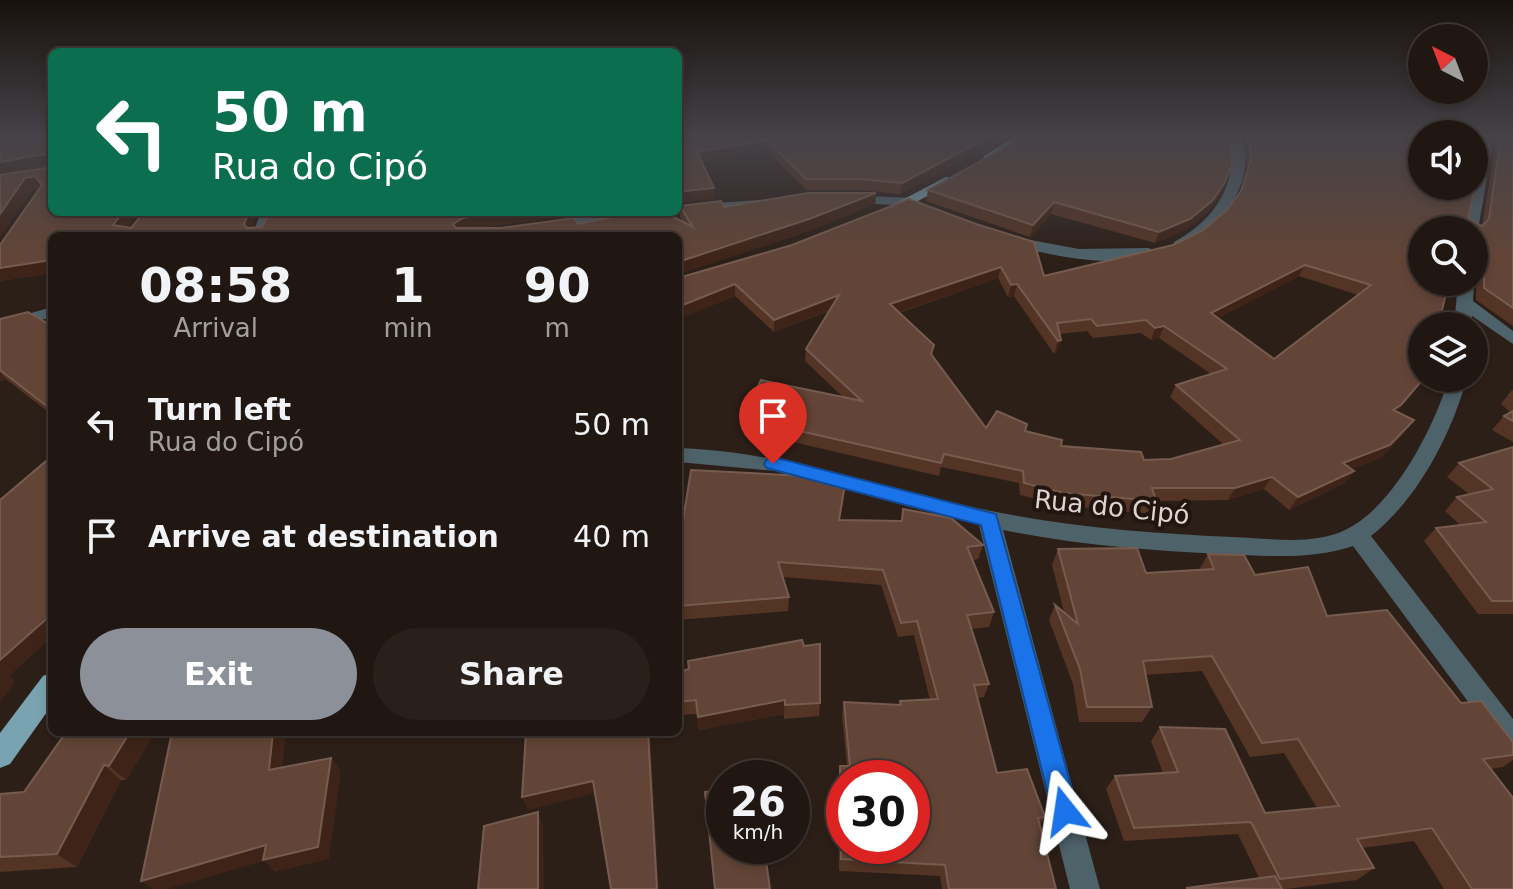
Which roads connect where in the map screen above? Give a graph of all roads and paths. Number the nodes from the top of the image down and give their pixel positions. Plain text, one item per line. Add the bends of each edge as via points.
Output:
1 (957, 176) edge
2 (1237, 176) edge
3 (827, 199) edge
4 (911, 202) junction
5 (769, 203) edge
6 (682, 210) edge
7 (940, 214) edge
8 (626, 216) edge
9 (868, 218) edge
10 (525, 228) edge
11 (997, 235) edge
12 (1465, 296) edge
13 (1465, 303) junction
14 (1464, 312) edge
15 (48, 313) edge
16 (0, 327) edge
17 (1513, 339) edge
18 (1453, 392) edge
19 (682, 455) edge
20 (989, 520) junction
21 (1357, 535) junction
22 (48, 689) edge
23 (1513, 740) edge
24 (0, 755) edge
25 (1085, 889) edge

1 - 4 main road
2 - 11 street via 1218,214 1196,237 1165,251 1125,257 1082,253
3 - 4 street
4 - 7 street
4 - 9 main road
5 - 6 street
8 - 10 street
12 - 13 street
13 - 14 street
13 - 17 street
15 - 16 street
18 - 21 street, Rua do Cipó via 1442,424 1411,476
19 - 20 street, Rua do Cipó via 773,464
20 - 21 street, Rua do Cipó via 1153,543 1321,545
20 - 25 street
21 - 23 street
22 - 24 main road

